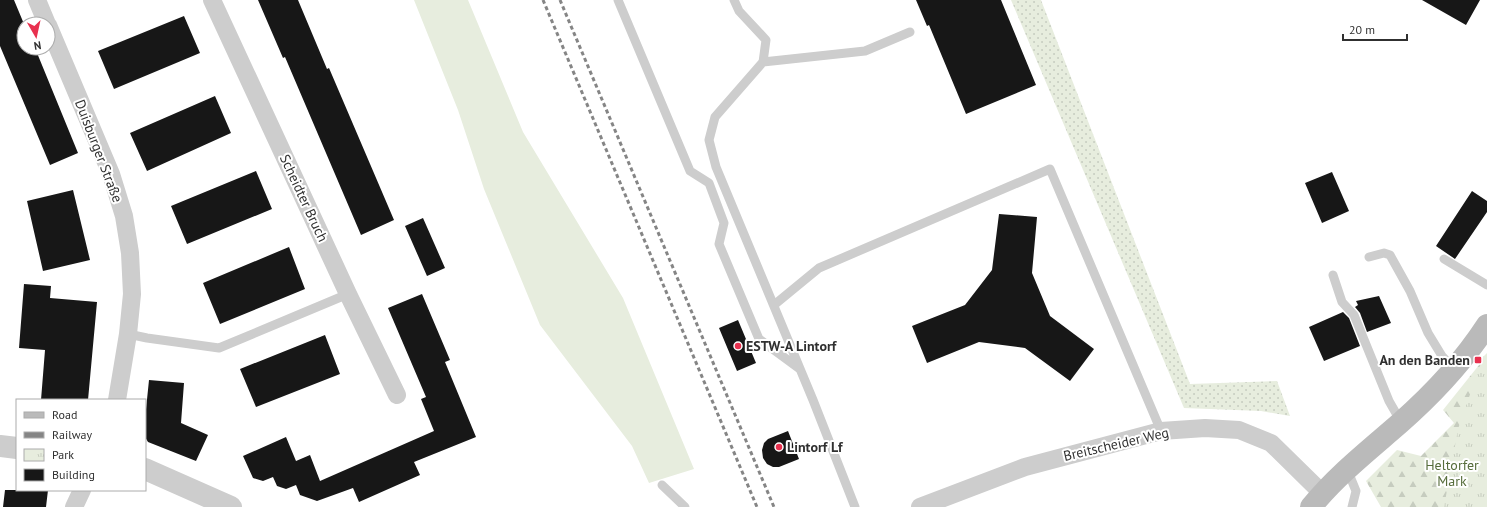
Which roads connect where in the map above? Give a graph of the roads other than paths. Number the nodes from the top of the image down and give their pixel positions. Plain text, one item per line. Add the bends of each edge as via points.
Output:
1 (37, 0) edge
2 (212, 0) edge
3 (618, 0) edge
4 (734, 0) edge
5 (44, 16) edge
6 (910, 32) dead end
7 (56, 44) edge
8 (763, 62) junction
9 (1369, 257) dead end
10 (1444, 259) dead end
11 (1333, 275) dead end
12 (1487, 285) edge
13 (348, 294) junction
14 (774, 305) junction
15 (1487, 325) edge
16 (128, 334) junction
17 (800, 370) junction
18 (1454, 370) junction
19 (398, 395) dead end
20 (118, 399) edge
21 (1401, 422) junction
22 (1161, 431) junction
23 (0, 446) edge
24 (16, 448) edge
25 (146, 469) edge
26 (1347, 469) junction
27 (662, 485) dead end
28 (82, 491) edge
29 (1317, 500) edge
30 (74, 507) edge
31 (231, 507) edge
32 (685, 507) edge
33 (855, 507) edge
34 (920, 507) edge
35 (1352, 507) edge

1 - 5 street, Duisburger Straße
2 - 13 street, Scheidter Bruch
3 - 17 lane via 690,171 709,183 724,223 719,244 758,339
4 - 8 lane via 739,12 766,40
6 - 8 lane via 865,51
7 - 16 street, Duisburger Straße via 111,174 124,216 130,252 132,294
8 - 14 lane via 715,117 709,140 716,167
9 - 18 lane via 1384,253 1390,255 1410,291 1428,333
10 - 12 lane
11 - 21 lane via 1342,302 1354,315 1389,401
13 - 16 lane via 219,348
13 - 19 street, Scheidter Bruch
14 - 17 lane
14 - 22 lane via 819,268 1050,169
15 - 18 main road, Breitscheider Weg
16 - 20 street, Duisburger Straße
17 - 33 lane
18 - 21 main road, Breitscheider Weg
21 - 26 main road, Breitscheider Weg
22 - 29 street, Breitscheider Weg via 1205,428 1239,430 1271,443
22 - 34 street, Breitscheider Weg via 1025,467
23 - 24 street
25 - 31 street
26 - 29 main road, Breitscheider Weg
26 - 35 lane via 1356,491
27 - 32 lane
28 - 30 street

